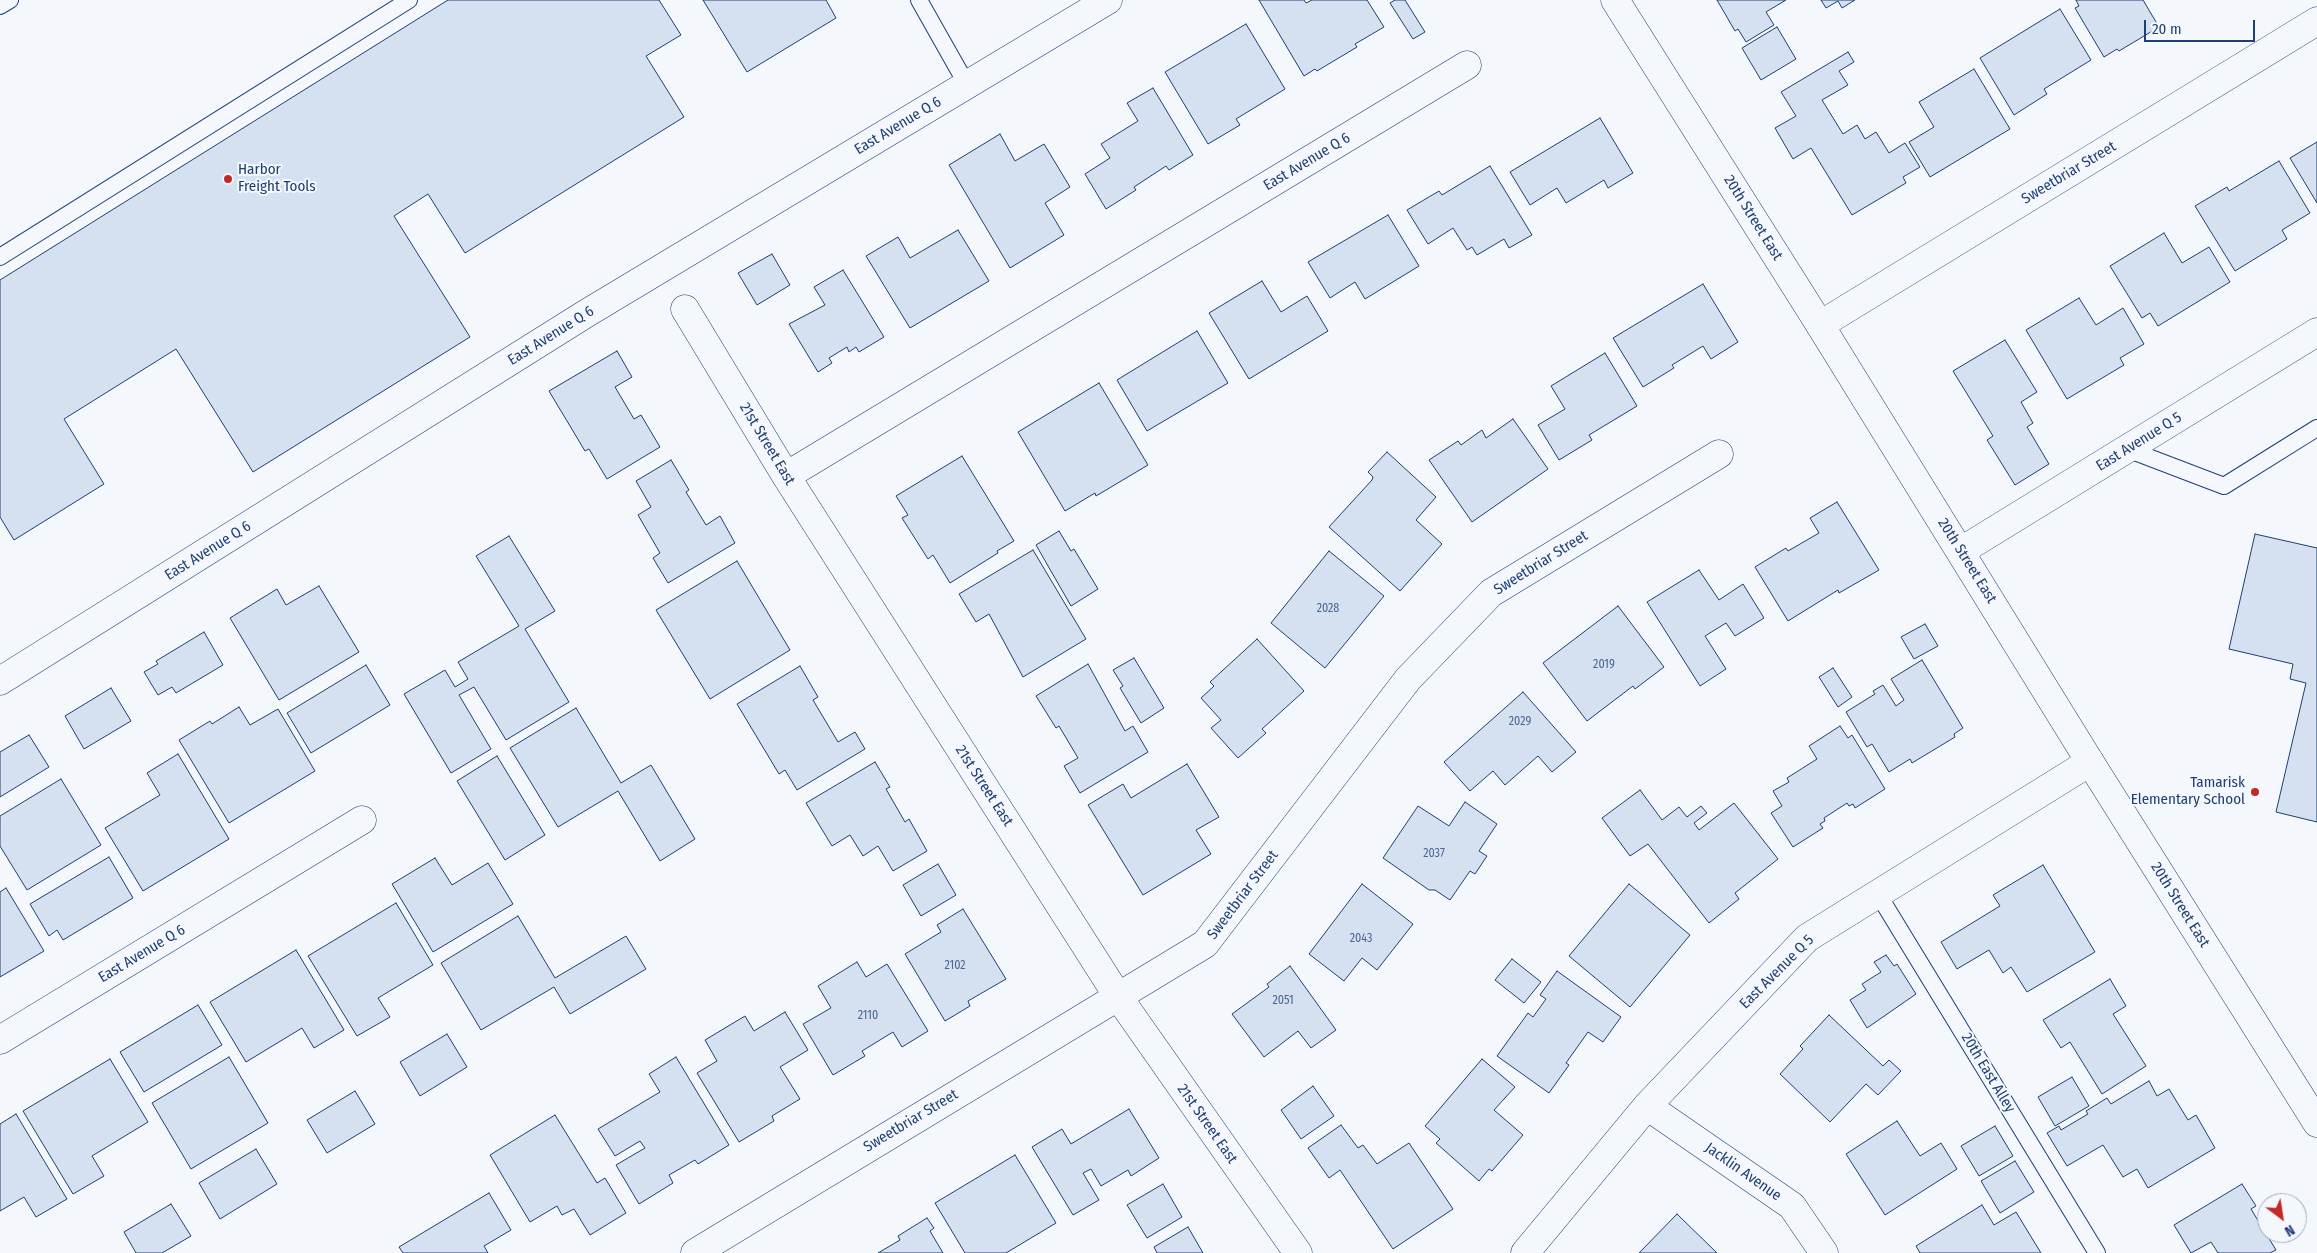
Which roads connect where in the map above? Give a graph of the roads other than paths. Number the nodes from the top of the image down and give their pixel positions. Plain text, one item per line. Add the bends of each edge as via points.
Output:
1 (10, 0) edge
2 (409, 0) edge
3 (919, 0) edge
4 (1108, 0) edge
5 (1615, 0) edge
6 (0, 6) edge
7 (2317, 22) edge
8 (1467, 65) dead end
9 (967, 85) junction
10 (0, 257) edge
11 (685, 308) dead end
12 (1820, 325) junction
13 (2317, 332) edge
14 (2317, 428) edge
15 (2127, 449) junction
16 (1719, 454) dead end
17 (786, 476) junction
18 (1961, 551) junction
19 (0, 681) edge
20 (2090, 762) junction
21 (362, 820) dead end
22 (1878, 894) junction
23 (1117, 996) junction
24 (0, 1040) edge
25 (1646, 1106) junction
26 (2317, 1123) edge
27 (695, 1253) edge
28 (1298, 1253) edge
29 (1525, 1253) edge
30 (1824, 1253) edge
31 (2097, 1253) edge

1 - 6 lane
2 - 10 lane
3 - 9 lane
4 - 9 street, East Avenue Q 6
5 - 12 street, 20th Street East
7 - 12 street, Sweetbriar Street
8 - 17 street, East Avenue Q 6
9 - 19 street, East Avenue Q 6 via 587,313
11 - 17 street, 21st Street East
12 - 18 street, 20th Street East
13 - 15 street, East Avenue Q 5
14 - 15 lane via 2224,486
15 - 18 street, East Avenue Q 5
16 - 23 street, Sweetbriar Street via 1491,593 1408,678 1205,944
17 - 23 street, 21st Street East
18 - 20 street, 20th Street East
20 - 22 street, East Avenue Q 5
20 - 26 street, 20th Street East
21 - 24 street, East Avenue Q 6
22 - 25 street, East Avenue Q 5 via 1806,938
22 - 31 lane, 20th East Alley
23 - 27 street, Sweetbriar Street
23 - 28 street, 21st Street East
25 - 29 street, East Avenue Q 5
25 - 30 street, Jacklin Avenue via 1792,1206

